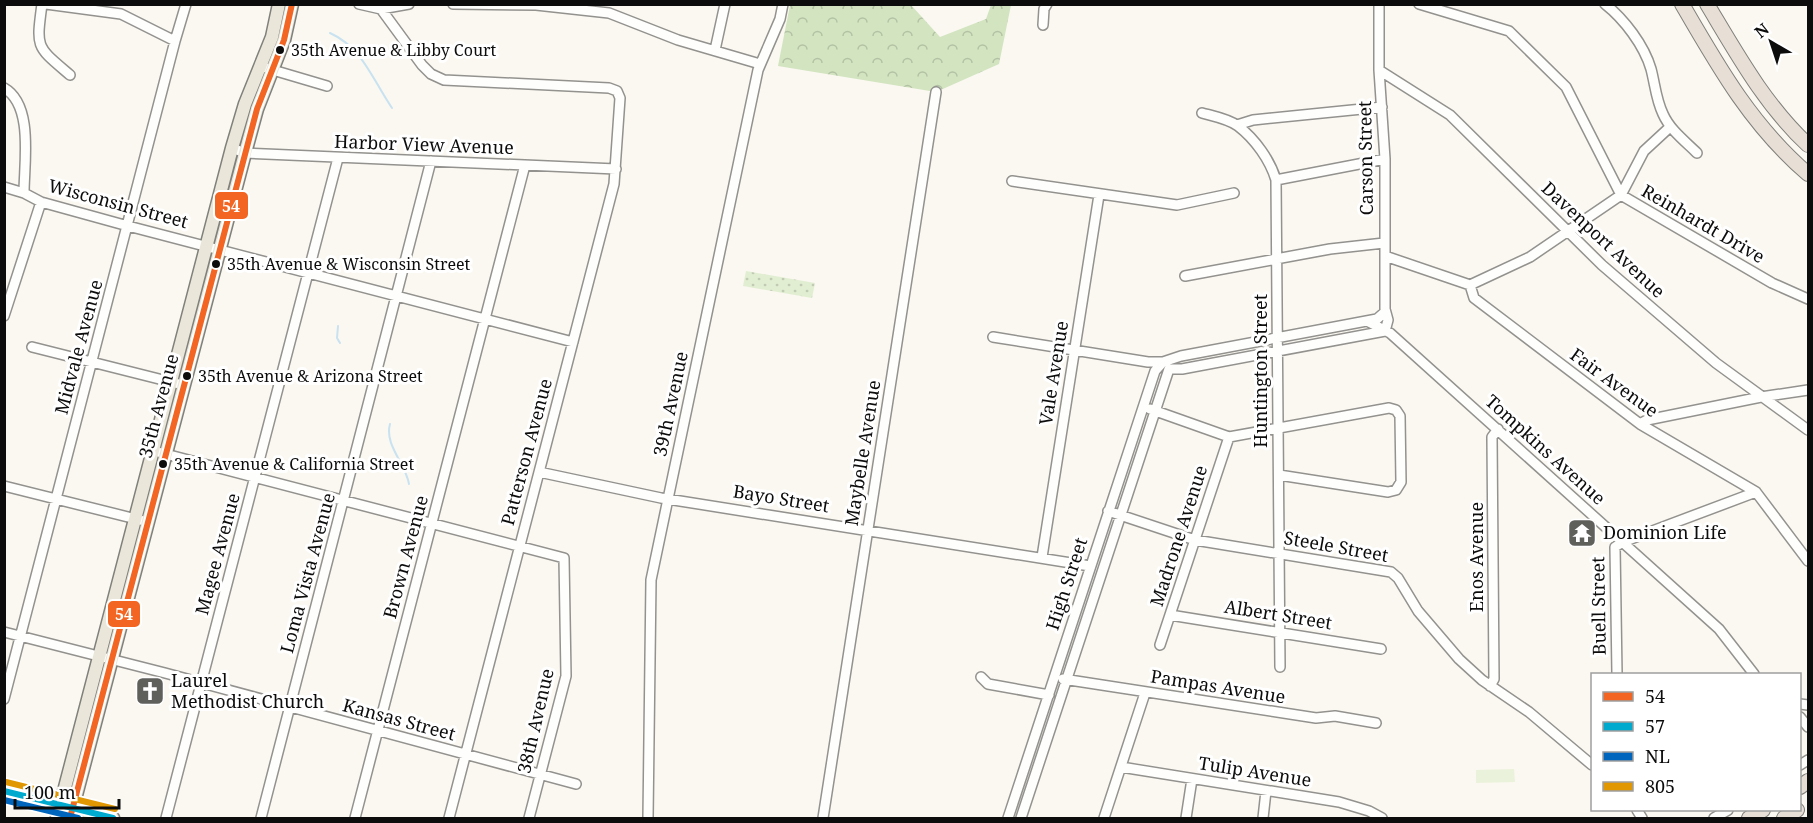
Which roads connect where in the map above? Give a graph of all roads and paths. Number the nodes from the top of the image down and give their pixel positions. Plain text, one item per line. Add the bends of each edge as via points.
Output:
1 (44, 4) edge
2 (186, 4) edge
3 (279, 4) edge
4 (292, 4) edge
5 (359, 4) edge
6 (409, 4) edge
7 (453, 4) edge
8 (725, 4) edge
9 (783, 4) edge
10 (1047, 4) edge
11 (1379, 4) edge
12 (1419, 4) edge
13 (1605, 4) edge
14 (1682, 4) edge
15 (1707, 4) edge
16 (536, 5) edge
17 (381, 9) junction
18 (1043, 25) dead end
19 (175, 41) junction
20 (715, 50) junction
21 (760, 64) junction
22 (268, 68) junction
23 (1379, 70) junction
24 (70, 75) dead end
25 (327, 86) dead end
26 (4, 88) edge
27 (936, 92) dead end
28 (1382, 107) junction
29 (1202, 112) dead end
30 (1237, 125) junction
31 (1670, 127) junction
32 (1809, 145) edge
33 (232, 148) junction
34 (244, 153) junction
35 (1697, 153) dead end
36 (338, 158) junction
37 (1385, 159) junction
38 (431, 161) junction
39 (525, 165) junction
40 (616, 169) junction
41 (1809, 174) edge
42 (1276, 180) junction
43 (1012, 181) dead end
44 (4, 188) edge
45 (24, 193) junction
46 (1234, 193) dead end
47 (1099, 195) junction
48 (1621, 195) junction
49 (41, 202) junction
50 (128, 226) junction
51 (1567, 232) junction
52 (1384, 243) junction
53 (213, 247) junction
54 (1385, 256) junction
55 (1277, 259) junction
56 (309, 272) junction
57 (1185, 276) dead end
58 (1470, 285) junction
59 (397, 295) junction
60 (1809, 299) edge
61 (1385, 312) junction
62 (4, 316) edge
63 (485, 318) junction
64 (1367, 321) junction
65 (1385, 331) junction
66 (993, 337) dead end
67 (1277, 338) junction
68 (573, 342) junction
69 (32, 347) dead end
70 (1074, 350) junction
71 (1277, 350) junction
72 (93, 362) junction
73 (1166, 366) junction
74 (177, 384) junction
75 (1809, 390) edge
76 (1761, 397) junction
77 (1143, 406) junction
78 (1155, 410) junction
79 (1640, 424) junction
80 (1277, 429) junction
81 (1498, 429) junction
82 (1809, 430) edge
83 (1229, 437) junction
84 (160, 452) junction
85 (539, 472) junction
86 (1279, 475) junction
87 (254, 478) junction
88 (4, 486) edge
89 (1756, 492) junction
90 (668, 498) junction
91 (56, 499) junction
92 (344, 500) junction
93 (1108, 511) junction
94 (1121, 516) junction
95 (142, 520) junction
96 (432, 523) junction
97 (868, 530) junction
98 (1195, 540) junction
99 (1623, 542) junction
100 (519, 546) junction
101 (1280, 555) junction
102 (1042, 557) junction
103 (1809, 561) edge
104 (1090, 566) junction
105 (1170, 615) junction
106 (4, 632) edge
107 (1281, 632) junction
108 (21, 636) junction
109 (1160, 645) dead end
110 (1381, 649) dead end
111 (106, 657) junction
112 (1281, 667) dead end
113 (1617, 673) edge
114 (1752, 673) edge
115 (981, 676) dead end
116 (1055, 677) junction
117 (1068, 680) junction
118 (201, 683) junction
119 (1490, 686) junction
120 (1145, 693) junction
121 (1049, 695) junction
122 (4, 699) edge
123 (290, 707) junction
124 (1376, 723) dead end
125 (377, 731) junction
126 (465, 755) junction
127 (1591, 763) edge
128 (1121, 767) junction
129 (540, 776) junction
130 (1192, 779) junction
131 (576, 784) dead end
132 (4, 791) edge
133 (1266, 791) junction
134 (68, 811) edge
135 (57, 819) edge
136 (113, 819) edge
137 (166, 819) edge
138 (261, 819) edge
139 (355, 819) edge
140 (449, 819) edge
141 (529, 819) edge
142 (648, 819) edge
143 (823, 819) edge
144 (1008, 819) edge
145 (1021, 819) edge
146 (1104, 819) edge
147 (1186, 819) edge
148 (1263, 819) edge
149 (1382, 819) edge

1 - 19 street via 122,14
1 - 24 street via 38,38 43,52
2 - 19 street, Midvale Avenue
3 - 22 main road, 35th Avenue
4 - 22 main road, 35th Avenue via 284,40
5 - 17 street
6 - 17 street
7 - 16 street
8 - 20 street
9 - 21 street, 39th Avenue
10 - 18 street
11 - 23 street, Carson Street
12 - 48 street, Reinhardt Drive via 1509,31 1566,87
13 - 31 street via 1640,46
14 - 41 highway via 1747,109 1776,144
15 - 32 highway via 1764,96
16 - 20 street via 609,13
17 - 40 street, Patterson Avenue via 422,65 444,80 617,91 620,98
19 - 50 street, Midvale Avenue
20 - 21 street
21 - 90 street, 39th Avenue
22 - 25 street
22 - 33 main road, 35th Avenue via 245,104
22 - 34 main road, 35th Avenue
23 - 28 street, Carson Street
23 - 51 street, Davenport Avenue via 1450,115
26 - 45 street via 21,106
27 - 97 street, Maybelle Avenue
28 - 30 street via 1252,120
28 - 37 street, Carson Street
29 - 30 street, Huntington Street
30 - 42 street, Huntington Street via 1262,152
31 - 35 street
31 - 48 street via 1644,151
33 - 34 street, Harbor View Avenue
33 - 53 main road, 35th Avenue
34 - 36 street, Harbor View Avenue
34 - 53 main road, 35th Avenue
36 - 38 street, Harbor View Avenue
36 - 56 street, Magee Avenue
37 - 42 street
37 - 52 street, Carson Street
38 - 39 street, Harbor View Avenue
38 - 59 street, Loma Vista Avenue
39 - 40 street, Harbor View Avenue
39 - 63 street, Brown Avenue
40 - 68 street, Patterson Avenue
42 - 55 street, Huntington Street
43 - 47 street
44 - 45 street, Wisconsin Street
45 - 49 street, Wisconsin Street
46 - 47 street via 1177,205
47 - 70 street, Vale Avenue
48 - 51 street
48 - 60 street, Reinhardt Drive via 1772,283
49 - 50 street, Wisconsin Street
49 - 62 street
50 - 53 street, Wisconsin Street
50 - 72 street, Midvale Avenue
51 - 58 street via 1530,257
51 - 76 street, Davenport Avenue via 1716,363
52 - 54 street, Carson Street
52 - 55 street
53 - 56 street, Wisconsin Street
53 - 74 main road, 35th Avenue
54 - 58 street
54 - 61 street, Carson Street
55 - 57 street
55 - 67 street, Huntington Street
56 - 59 street, Wisconsin Street
56 - 87 street, Magee Avenue
58 - 79 street, Fair Avenue via 1474,298
59 - 63 street, Wisconsin Street
59 - 92 street, Loma Vista Avenue
61 - 64 street
61 - 65 street
63 - 68 street, Wisconsin Street
63 - 96 street, Brown Avenue
64 - 65 street, Tompkins Avenue
64 - 67 street
65 - 71 street
65 - 81 street, Tompkins Avenue
66 - 70 street
67 - 71 street, Huntington Street
67 - 73 street via 1180,356
68 - 85 street, Patterson Avenue
69 - 72 street
70 - 73 street
70 - 102 street, Vale Avenue
71 - 73 street via 1182,369
71 - 80 street, Huntington Street
72 - 74 street
72 - 91 street, Midvale Avenue
73 - 77 street, High Street via 1155,370
73 - 78 street, High Street
74 - 84 main road, 35th Avenue
75 - 76 street
76 - 79 street
76 - 82 street, Davenport Avenue
77 - 78 street
77 - 93 street, High Street
78 - 83 street
78 - 94 street, High Street
79 - 89 street, Fair Avenue
80 - 83 street
80 - 86 street, Huntington Street
80 - 86 street via 1383,409 1396,410 1401,423 1401,482 1396,490 1388,492
81 - 99 street, Tompkins Avenue
81 - 119 street, Enos Avenue via 1492,437 1494,679
83 - 98 street, Madrone Avenue
84 - 87 street
84 - 95 main road, 35th Avenue
85 - 90 street, Bayo Street
85 - 100 street, Patterson Avenue
86 - 101 street, Huntington Street
87 - 92 street
87 - 118 street, Magee Avenue
88 - 91 street
89 - 99 street
89 - 103 street, Fair Avenue
90 - 97 street, Bayo Street
90 - 142 street, 39th Avenue via 650,587
91 - 95 street
91 - 108 street, Midvale Avenue
92 - 96 street
92 - 123 street, Loma Vista Avenue
93 - 94 street, Steele Street
93 - 104 street, High Street
94 - 98 street, Steele Street
94 - 117 street, High Street
95 - 111 main road, 35th Avenue
96 - 100 street
96 - 125 street, Brown Avenue
97 - 102 street, Bayo Street
97 - 143 street, Maybelle Avenue
98 - 101 street, Steele Street
98 - 105 street, Madrone Avenue
99 - 113 street, Buell Street via 1615,547
99 - 114 street, Tompkins Avenue via 1719,629
100 - 126 street, Patterson Avenue
100 - 129 street, 38th Avenue via 564,558 566,676
101 - 107 street, Huntington Street
101 - 119 street, Steele Street via 1391,572 1439,637
102 - 104 street, Bayo Street
104 - 116 street, High Street
105 - 107 street, Albert Street
105 - 109 street, Madrone Avenue
106 - 108 street, Kansas Street
107 - 110 street, Albert Street
107 - 112 street, Huntington Street
108 - 111 street, Kansas Street
108 - 122 street, Midvale Avenue
111 - 118 street, Kansas Street
111 - 134 main road, 35th Avenue
115 - 121 street via 988,684
116 - 117 street, Pampas Avenue
116 - 121 street, High Street
117 - 120 street, Pampas Avenue
117 - 145 street, High Street
118 - 123 street, Kansas Street
118 - 137 street, Magee Avenue
119 - 127 street, Steele Street via 1529,712
120 - 124 street, Pampas Avenue
120 - 128 street
121 - 144 street, High Street
123 - 125 street, Kansas Street
123 - 138 street, Loma Vista Avenue
125 - 126 street, Kansas Street
125 - 139 street, Brown Avenue
126 - 129 street, Kansas Street
126 - 140 street, Patterson Avenue
128 - 130 street, Tulip Avenue
128 - 146 street
129 - 131 street, Kansas Street
129 - 141 street, 38th Avenue
130 - 133 street, Tulip Avenue
130 - 147 street
132 - 134 main road
133 - 148 street
133 - 149 street, Tulip Avenue via 1339,802
134 - 135 main road, 35th Avenue
134 - 136 main road

